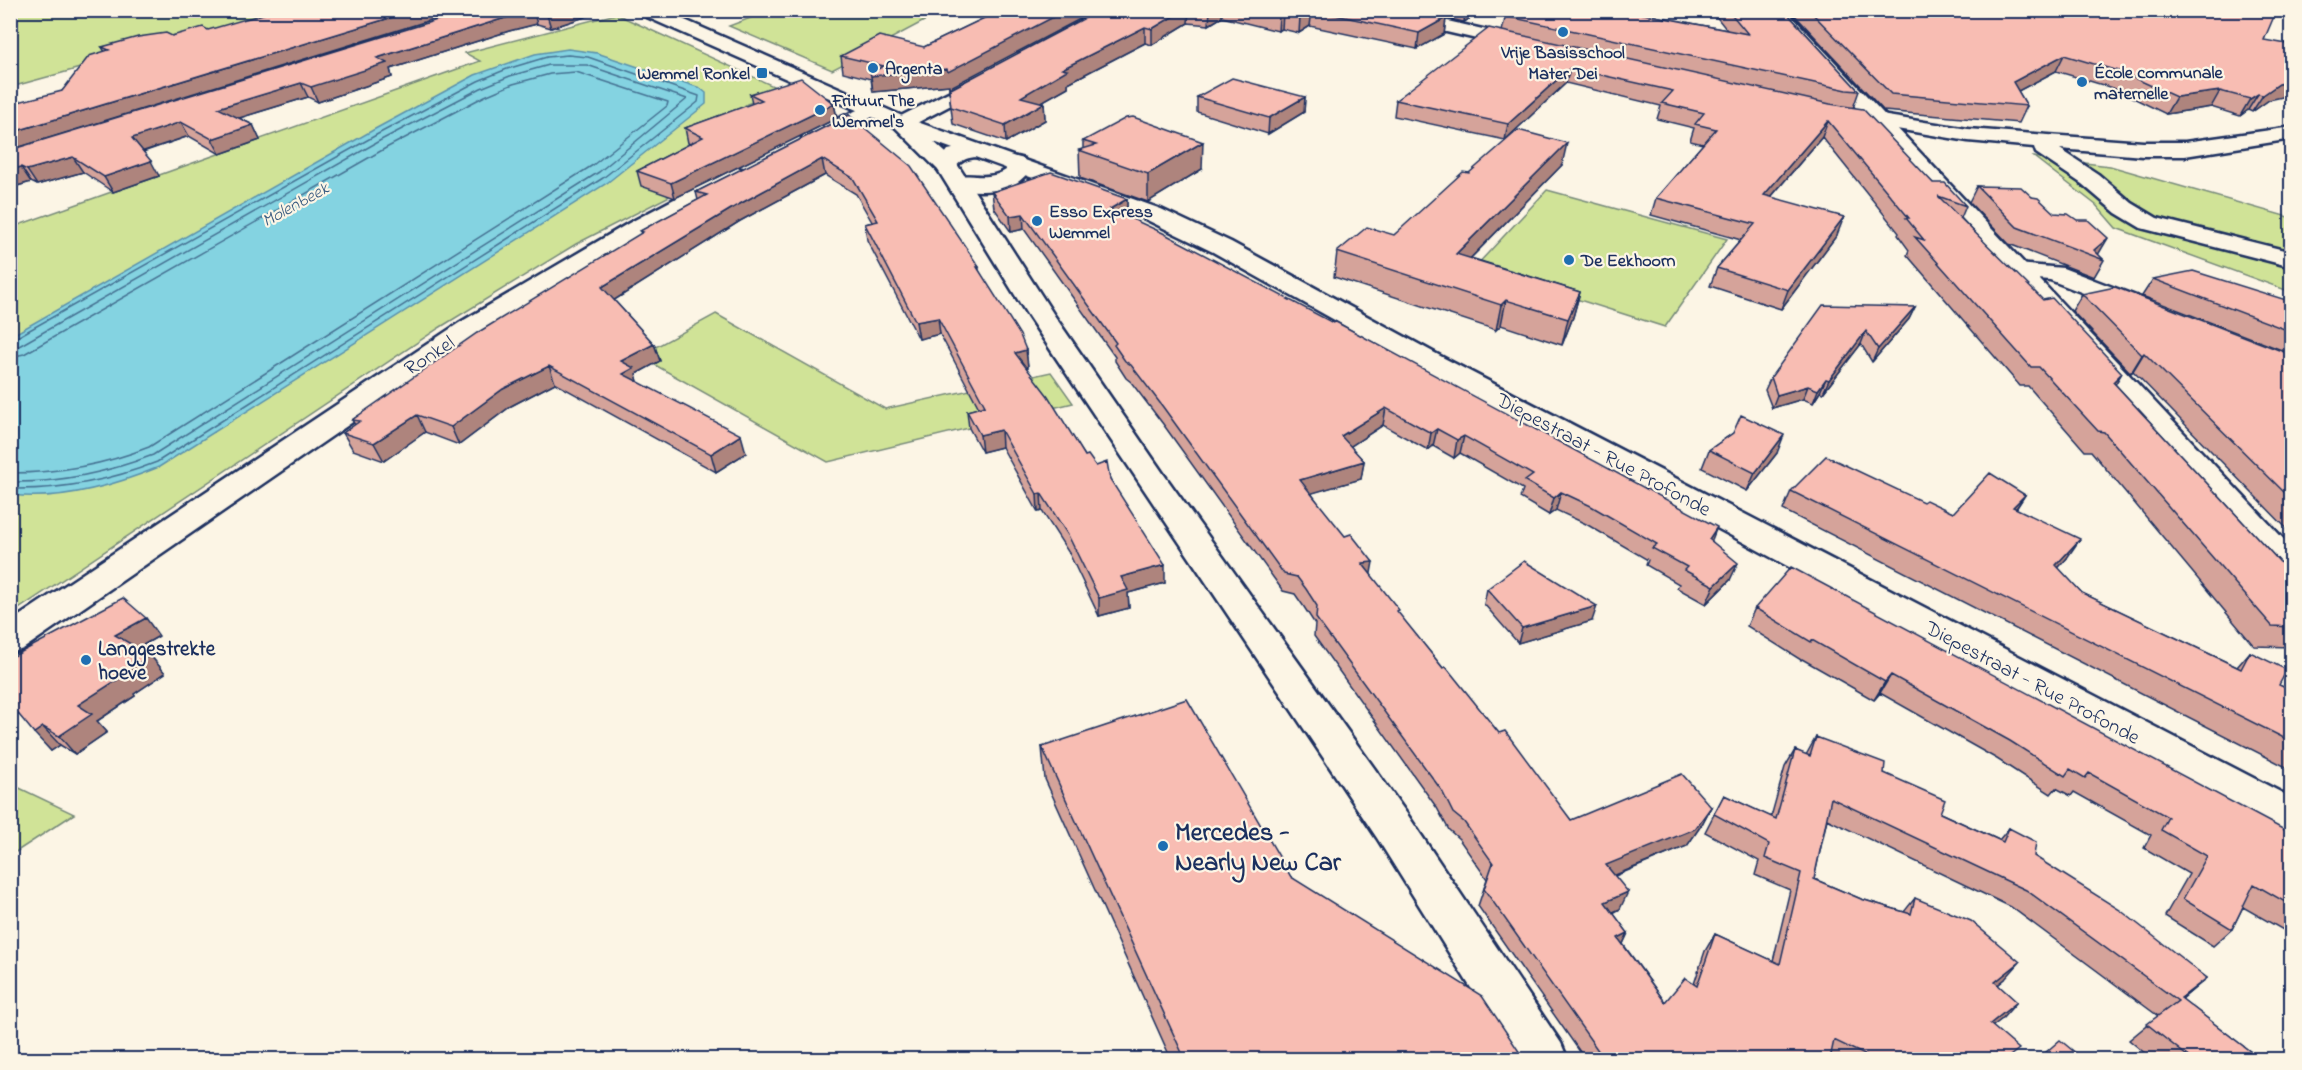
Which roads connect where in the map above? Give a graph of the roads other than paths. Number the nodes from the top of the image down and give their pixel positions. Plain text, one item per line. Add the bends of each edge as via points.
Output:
1 (646, 10) edge
2 (1373, 10) edge
3 (1776, 10) edge
4 (1541, 48) edge
5 (1006, 69) edge
6 (871, 110) junction
7 (1835, 114) edge
8 (1880, 122) junction
9 (902, 123) junction
10 (2292, 133) edge
11 (2044, 148) dead end
12 (786, 151) edge
13 (1016, 164) junction
14 (756, 166) edge
15 (961, 166) junction
16 (2292, 260) edge
17 (2017, 272) junction
18 (2162, 316) edge
19 (2292, 570) edge
20 (10, 640) edge
21 (2292, 819) edge
22 (1545, 1059) edge

1 - 6 street
2 - 4 street
3 - 8 street
5 - 9 street
6 - 9 street
6 - 12 street
7 - 8 street
8 - 10 street via 2030,141 2143,149 2185,149
8 - 17 street
9 - 15 street
11 - 16 street via 2149,223
13 - 15 street, Diepestraat - Rue Profonde
13 - 15 street via 1017,172 997,183 979,185
13 - 21 street, Diepestraat - Rue Profonde via 1153,214 1222,247
14 - 20 street, Ronkel via 628,233 469,329
15 - 22 street via 1000,254 1392,826
17 - 18 street via 2054,273
17 - 19 street

